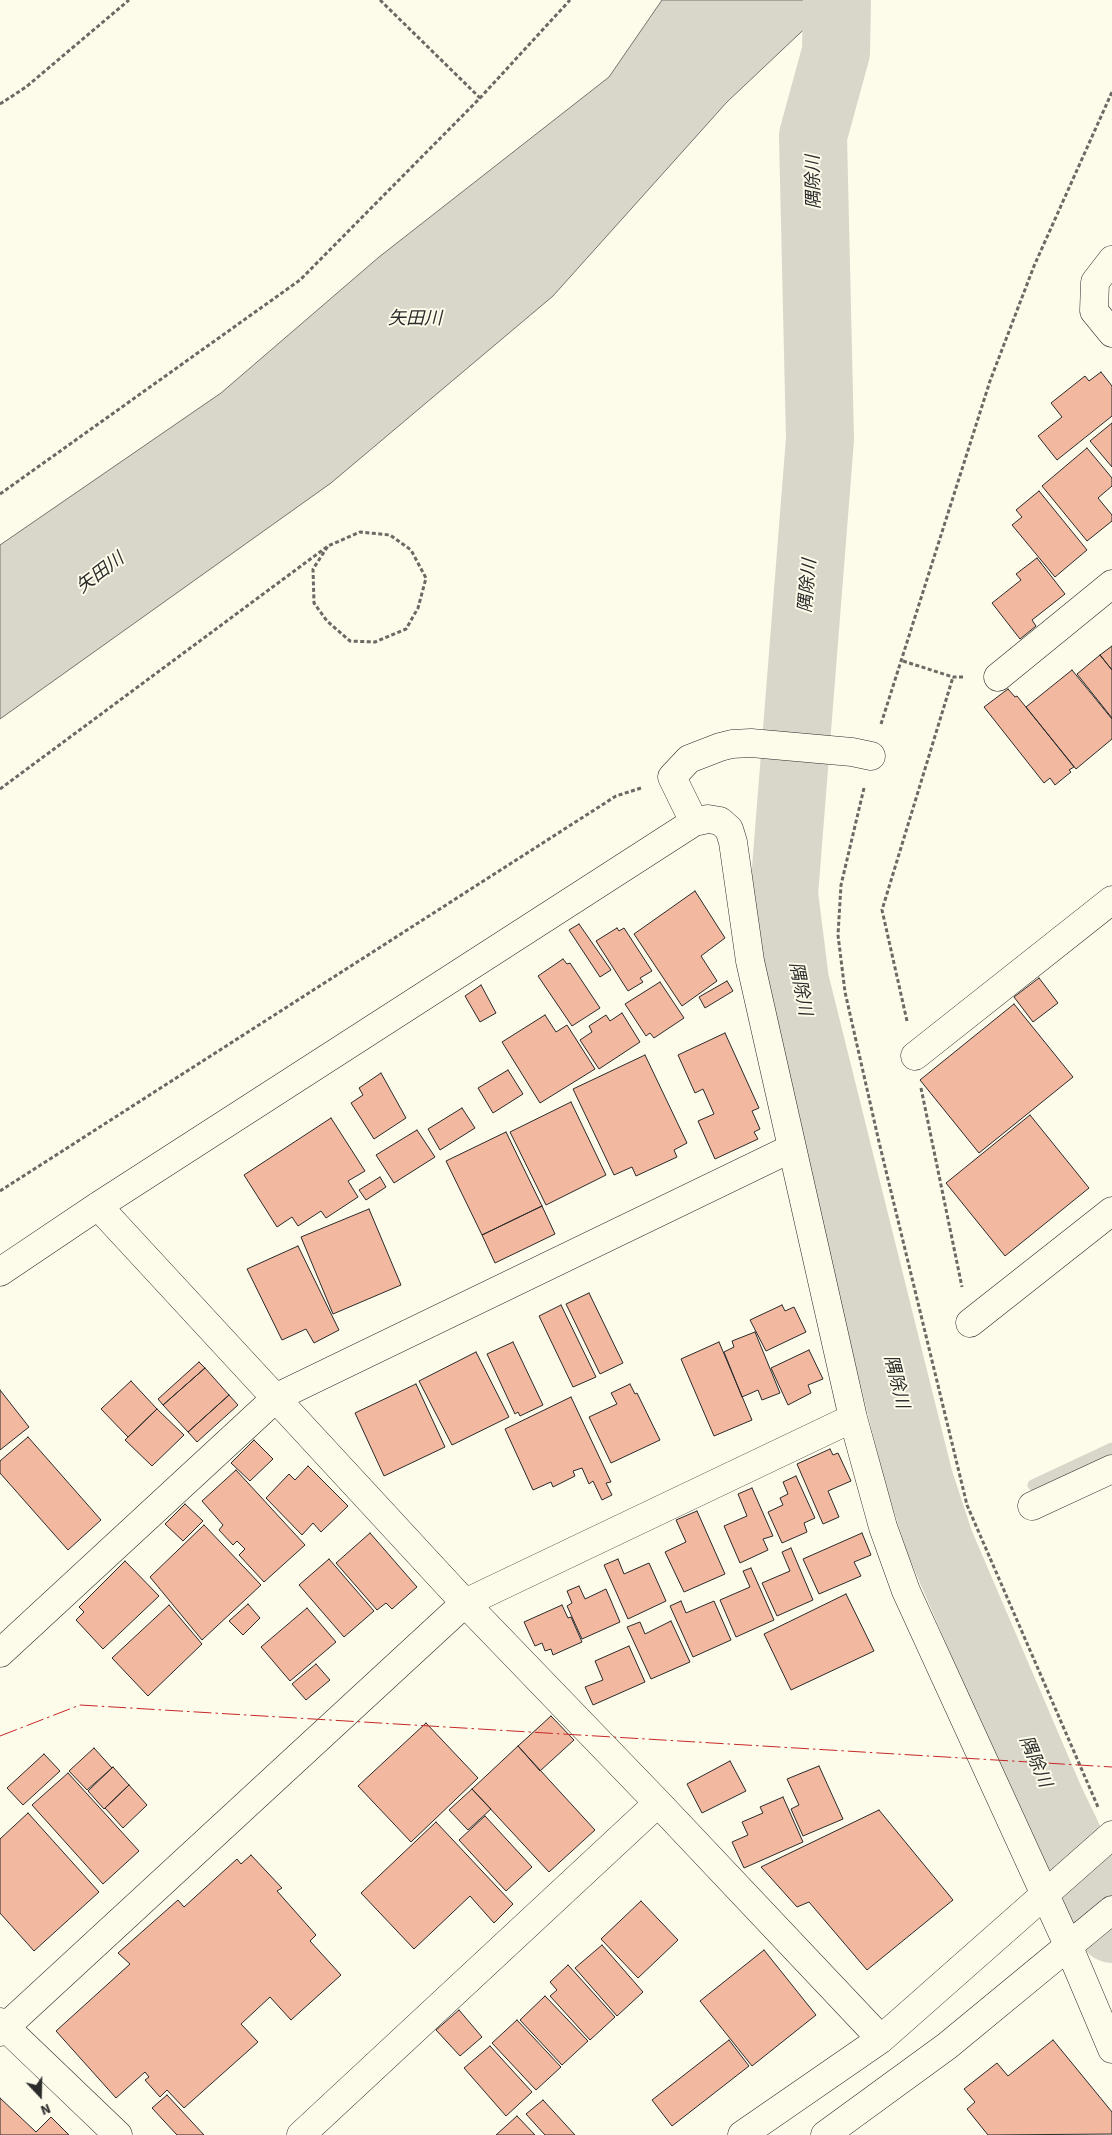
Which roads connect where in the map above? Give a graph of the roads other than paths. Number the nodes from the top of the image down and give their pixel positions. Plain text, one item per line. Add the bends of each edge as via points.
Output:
1 (1112, 260) edge
2 (1112, 333) edge
3 (1112, 584) edge
4 (998, 677) dead end
5 (862, 754) road end
6 (694, 822) junction
7 (1112, 900) edge
8 (915, 1056) road end
9 (792, 1148) junction
10 (98, 1206) junction
11 (1112, 1211) edge
12 (0, 1272) edge
13 (970, 1323) road end
14 (277, 1397) junction
15 (853, 1418) junction
16 (1112, 1469) edge
17 (1032, 1506) dead end
18 (465, 1603) junction
19 (0, 1653) edge
20 (658, 1803) junction
21 (1111, 1835) edge
22 (1044, 1895) junction
23 (1112, 1910) edge
24 (1068, 1945) junction
25 (2, 2027) edge
26 (880, 2039) junction
27 (1112, 2049) edge
28 (118, 2135) edge
29 (301, 2135) edge
30 (742, 2135) edge
31 (825, 2135) edge

1 - 2 street via 1095,282 1094,311
3 - 4 street
5 - 6 street via 751,743 732,744 689,759 672,777
6 - 9 street via 720,821 729,830 733,842 750,961
6 - 10 street
7 - 8 street
9 - 14 street
9 - 15 street
10 - 12 street
10 - 14 street
11 - 13 street
14 - 18 street
14 - 19 street
15 - 18 street
15 - 22 street via 883,1528 906,1591
16 - 17 street
18 - 20 street
18 - 25 street
20 - 26 street
20 - 29 street
21 - 22 street
22 - 24 street
22 - 26 street
23 - 24 street
24 - 27 street
24 - 31 street via 947,2046
25 - 28 street
26 - 30 street

